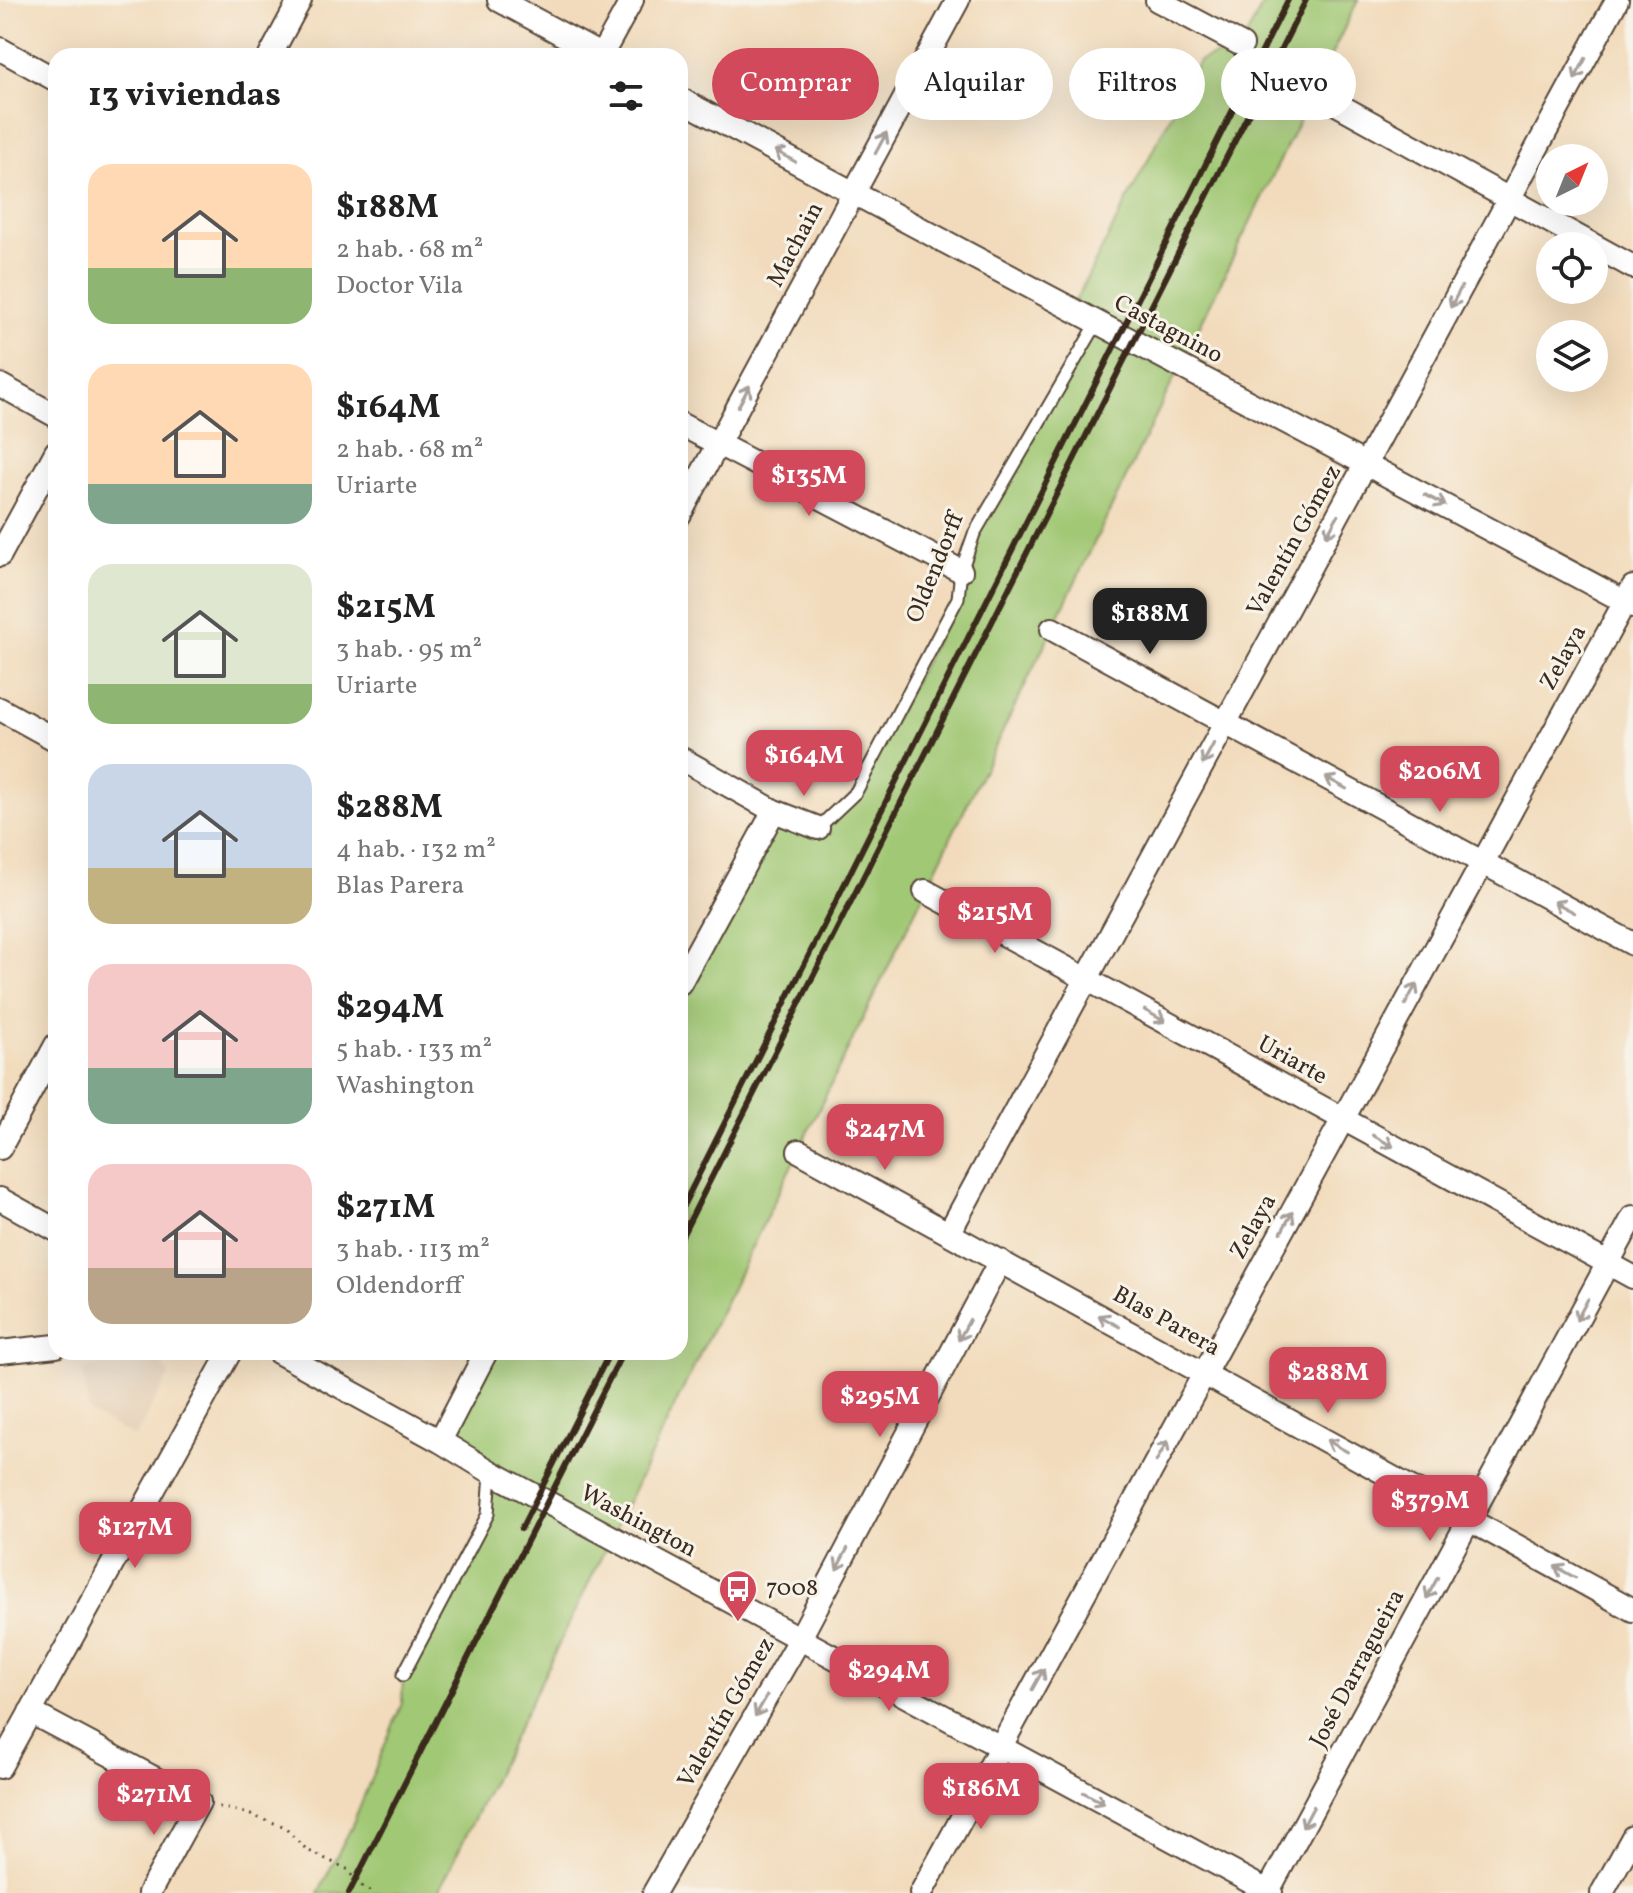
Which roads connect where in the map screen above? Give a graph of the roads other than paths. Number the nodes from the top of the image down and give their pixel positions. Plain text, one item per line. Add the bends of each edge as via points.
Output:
1 (300, 0) edge
2 (499, 0) edge
3 (632, 0) edge
4 (958, 0) edge
5 (1157, 0) edge
6 (1617, 0) edge
7 (1242, 45) dead end
8 (274, 48) edge
9 (586, 48) edge
10 (605, 48) edge
11 (0, 49) edge
12 (48, 76) edge
13 (688, 103) edge
14 (1356, 115) edge
15 (853, 194) junction
16 (1509, 199) junction
17 (1633, 267) edge
18 (1097, 323) junction
19 (0, 385) edge
20 (48, 412) edge
21 (688, 428) edge
22 (718, 445) junction
23 (1366, 463) junction
24 (48, 467) edge
25 (688, 499) edge
26 (0, 555) edge
27 (961, 571) junction
28 (1630, 598) edge
29 (1052, 629) dead end
30 (0, 709) edge
31 (1225, 723) junction
32 (48, 736) edge
33 (688, 763) edge
34 (774, 811) junction
35 (818, 828) joint
36 (1483, 863) junction
37 (925, 891) dead end
38 (1633, 944) edge
39 (688, 968) edge
40 (1087, 979) junction
41 (48, 1060) edge
42 (1343, 1119) junction
43 (0, 1148) edge
44 (799, 1151) dead end
45 (0, 1199) edge
46 (1633, 1217) edge
47 (48, 1226) edge
48 (949, 1233) junction
49 (1000, 1261) junction
50 (1608, 1264) junction
51 (1633, 1277) edge
52 (48, 1347) edge
53 (0, 1352) edge
54 (226, 1360) edge
55 (293, 1360) edge
56 (482, 1360) edge
57 (1205, 1373) junction
58 (440, 1441) junction
59 (491, 1472) junction
60 (1469, 1519) junction
61 (1633, 1610) edge
62 (800, 1638) junction
63 (403, 1675) dead end
64 (30, 1712) junction
65 (1001, 1747) junction
66 (0, 1767) edge
67 (1633, 1837) edge
68 (1268, 1892) edge
69 (149, 1893) edge
70 (654, 1893) edge
71 (921, 1893) edge
72 (1602, 1893) edge

1 - 8 street
2 - 9 street
3 - 10 street
15 -> 4 street, Machain
5 - 7 street
6 -> 16 street, Valentín Gómez
11 - 12 street
15 -> 13 street, Castagnino
14 - 16 street
15 - 18 street, Castagnino
22 -> 15 street, Machain
16 - 17 street
16 -> 23 street, Valentín Gómez
18 - 23 street, Castagnino
18 - 27 lane, Oldendorff via 974,534
19 - 20 street
21 - 22 street
22 - 25 street, Machain
22 - 27 street
23 -> 28 street, Castagnino
23 -> 31 street, Valentín Gómez
24 - 26 street
27 - 35 lane, Oldendorff via 958,598 856,792
28 - 36 street, Zelaya
29 - 31 street
30 - 32 street
36 -> 31 street
31 -> 40 street, Valentín Gómez
33 - 34 street
34 - 35 street
34 - 39 street
38 -> 36 street
42 -> 36 street, Zelaya
37 - 40 street, Uriarte
40 -> 42 street, Uriarte
40 - 48 street, Valentín Gómez
41 - 43 street
42 -> 50 street, Uriarte
57 -> 42 street, Zelaya
44 - 48 street, Blas Parera
45 - 47 street
46 - 50 street, José Darragueira
48 - 49 street, Blas Parera
57 -> 49 street, Blas Parera
49 -> 62 street, Valentín Gómez
50 - 51 street, Uriarte
50 -> 60 street, José Darragueira
52 - 53 street
54 - 64 street
55 - 58 street, Washington
56 - 58 street
60 -> 57 street, Blas Parera
65 -> 57 street, Zelaya
58 - 59 street, Washington
59 - 62 street, Washington
59 - 63 lane via 488,1514
61 -> 60 street, Blas Parera
60 -> 68 street, José Darragueira
62 - 65 street, Washington
62 -> 70 street, Valentín Gómez
64 - 66 street
64 - 69 street via 199,1802
65 -> 68 street, Washington
65 - 71 street, Zelaya
67 - 72 street

